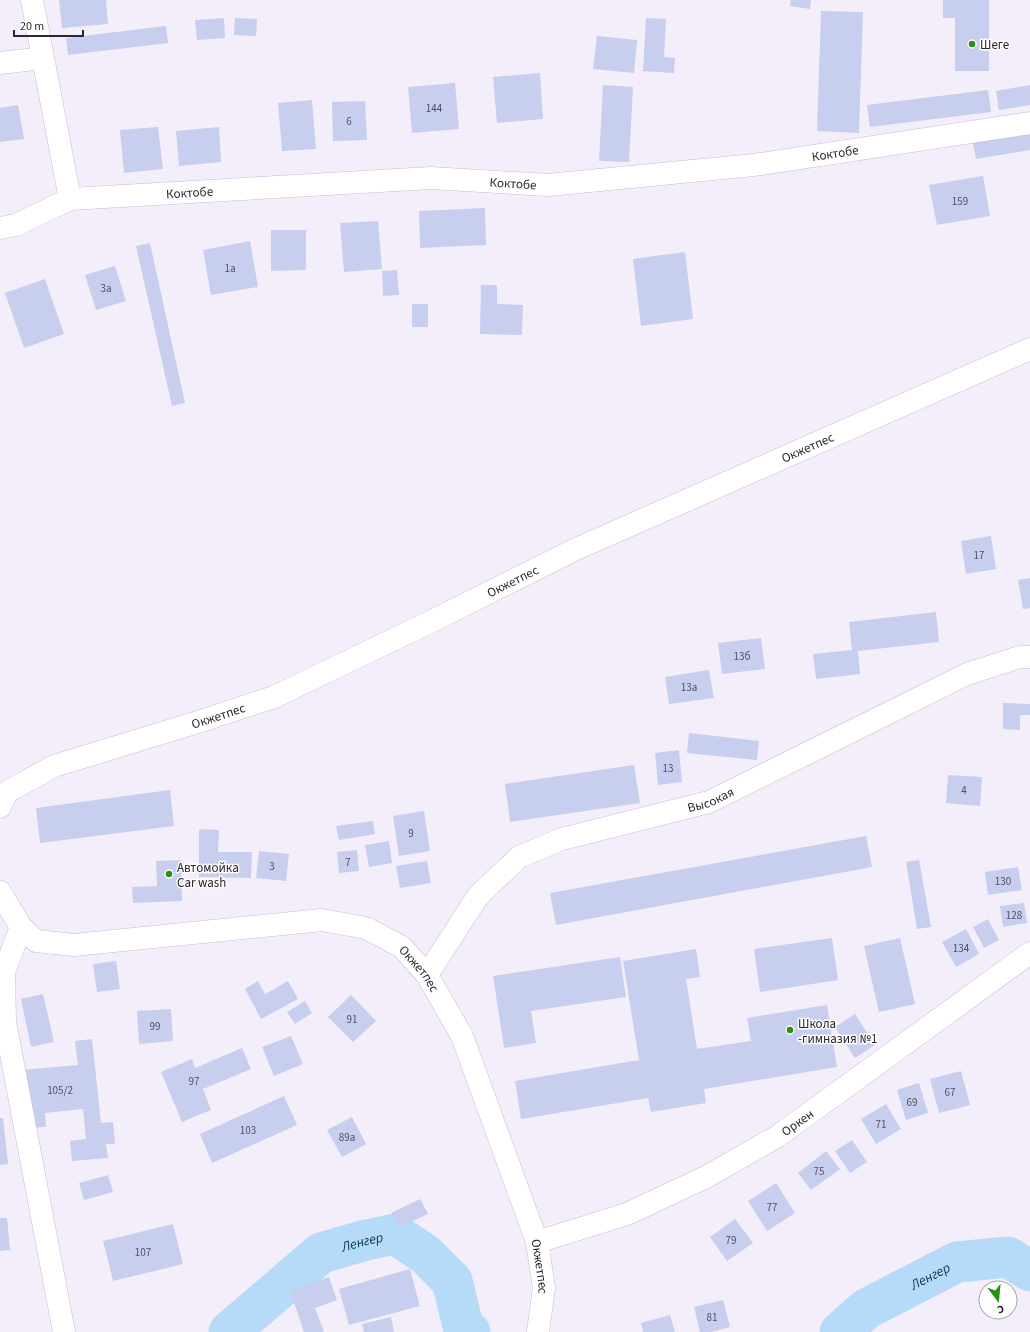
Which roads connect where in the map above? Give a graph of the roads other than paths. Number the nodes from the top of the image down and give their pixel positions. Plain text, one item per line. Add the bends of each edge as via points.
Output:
1 (32, 0) edge
2 (43, 58) junction
3 (0, 62) edge
4 (1030, 124) edge
5 (70, 199) junction
6 (0, 228) edge
7 (1030, 349) edge
8 (1030, 657) edge
9 (0, 807) edge
10 (0, 892) edge
11 (20, 927) junction
12 (1030, 953) edge
13 (427, 975) junction
14 (6, 1057) edge
15 (537, 1242) junction
16 (64, 1332) edge
17 (538, 1332) edge

1 - 2 street
2 - 3 street
2 - 5 street
4 - 5 street, Коктобе via 754,165 548,185 431,178
5 - 6 street, Коктобе via 16,225
7 - 9 street, Окжетпес via 574,550 274,696 54,766 7,792
8 - 13 street, Высокая via 1020,657 967,674 709,802 562,839 519,857 478,896
10 - 11 street, Окжетпес
11 - 13 street, Окжетпес via 36,941 74,945 322,920 366,928 402,947
11 - 14 street via 4,972
12 - 15 street, Оркен via 778,1136 706,1177 627,1214
13 - 15 street, Окжетпес via 462,1036
14 - 16 street
15 - 17 street, Окжетпес via 544,1288

